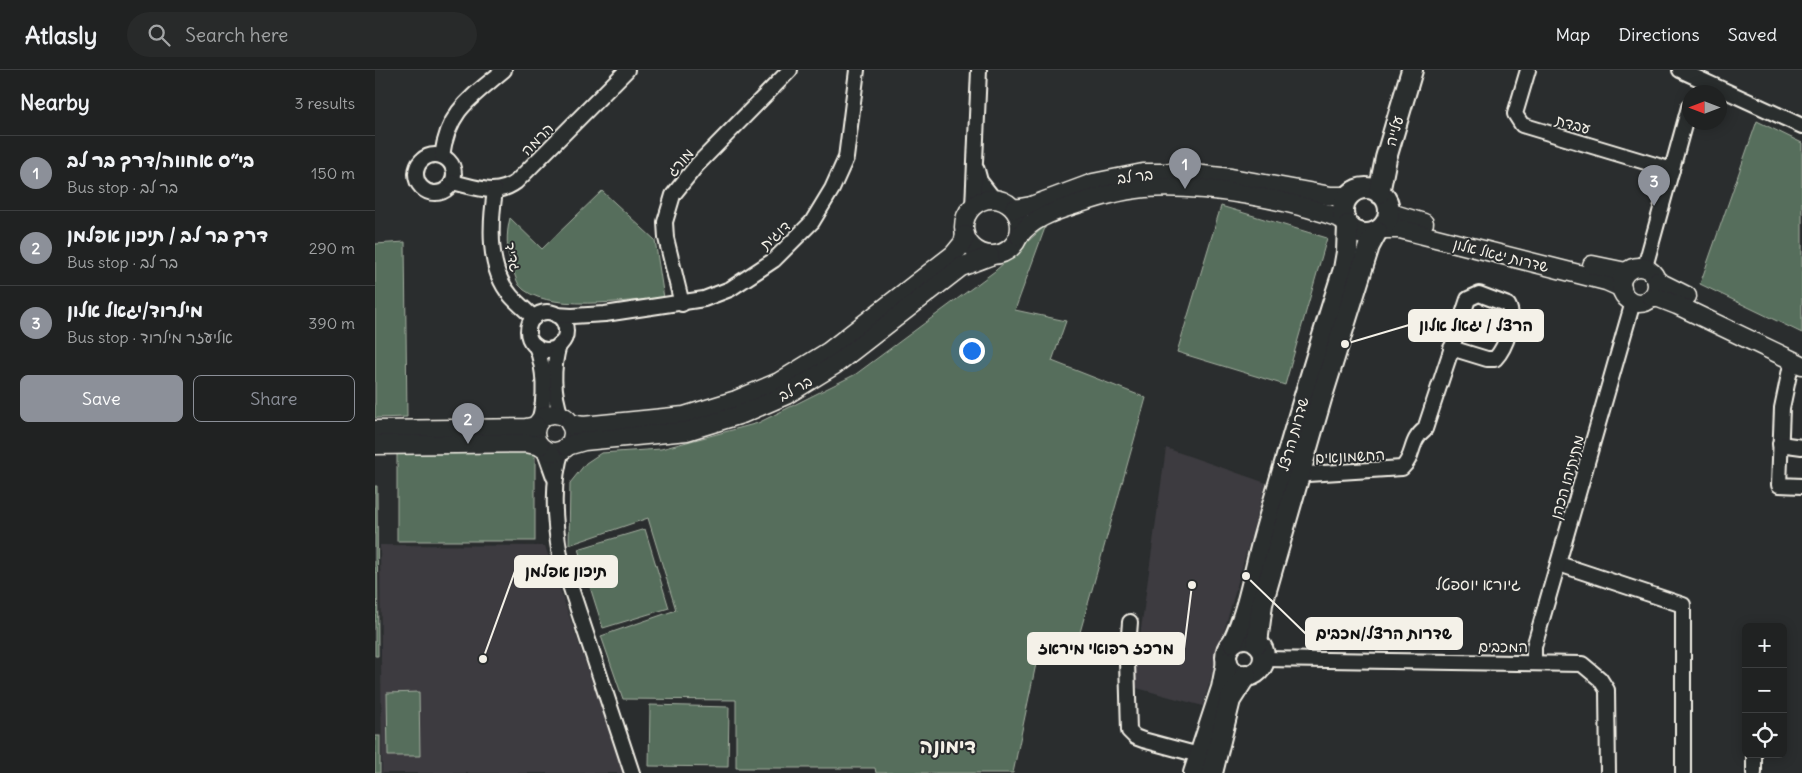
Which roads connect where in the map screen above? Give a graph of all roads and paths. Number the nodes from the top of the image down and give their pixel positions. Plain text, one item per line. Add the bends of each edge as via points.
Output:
1 (504, 70) edge
2 (627, 70) edge
3 (790, 70) edge
4 (857, 70) edge
5 (979, 70) edge
6 (1401, 70) edge
7 (1412, 70) edge
8 (1528, 70) edge
9 (1680, 70) edge
10 (1697, 85) edge
11 (1727, 97) edge
12 (1727, 98) edge
13 (1802, 126) edge
14 (1683, 130) edge
15 (1802, 136) edge
16 (443, 156) junction
17 (974, 159) junction
18 (1672, 170) junction
19 (452, 182) junction
20 (495, 191) junction
21 (1369, 197) junction
22 (993, 199) junction
23 (973, 207) junction
24 (1014, 210) junction
25 (1346, 223) junction
26 (1378, 230) junction
27 (965, 235) junction
28 (1019, 236) junction
29 (990, 256) junction
30 (1645, 267) junction
31 (1624, 280) junction
32 (1655, 290) junction
33 (1633, 302) junction
34 (682, 304) junction
35 (605, 314) junction
36 (556, 315) junction
37 (534, 318) junction
38 (563, 340) junction
39 (536, 346) junction
40 (1451, 348) junction
41 (1799, 359) edge
42 (566, 420) junction
43 (537, 423) junction
44 (375, 430) edge
45 (1781, 444) junction
46 (375, 445) edge
47 (1802, 447) edge
48 (542, 448) junction
49 (564, 448) junction
50 (1290, 474) junction
51 (555, 482) junction
52 (1802, 486) edge
53 (1559, 564) junction
54 (1130, 622) dead end
55 (1233, 642) junction
56 (1260, 651) junction
57 (1227, 662) junction
58 (1534, 662) junction
59 (1246, 675) junction
60 (1753, 758) edge
61 (1197, 764) edge
62 (632, 773) edge
63 (1212, 773) edge
64 (1608, 773) edge
65 (1683, 773) edge
66 (1753, 773) edge

1 - 16 street via 463,105 452,120
2 - 20 street, הרמה via 517,182 506,190
3 - 34 street, מורג via 697,165 673,195 665,222 666,238
4 - 34 street, דוגית via 846,158 832,190 812,222 774,260 730,288
5 - 17 street
6 - 21 main road, עלייה
7 - 21 main road, עלייה via 1386,158
8 - 18 street, עבדת via 1515,114 1522,125
9 - 10 street
11 - 13 street
12 - 15 street
14 - 18 street
16 - 19 street via 453,167
16 - 19 street via 431,155 421,161 417,172 419,183 427,191 439,192
17 - 22 street via 980,181
17 - 23 street
18 - 30 street
19 - 20 street
20 - 37 street, גדיד via 491,232 499,278 511,296
21 - 24 street, בר לב via 1331,196 1184,173 1143,173 1093,183
21 - 25 main road via 1343,206
21 - 26 main road via 1386,221
21 - 31 street, שדרות יגאל אלון via 1405,218
22 - 23 street
22 - 24 street via 1006,202
23 - 27 street via 966,216
24 - 28 street via 1021,224
25 - 26 main road via 1358,233 1371,234
25 - 28 street, בר לב via 1313,209 1229,193 1144,188 1097,197 1064,208 1035,221
25 - 50 main road, שדרות הרצל via 1344,268
26 - 31 street, שדרות יגאל אלון via 1400,229 1606,281
26 - 50 main road, שדרות הרצל via 1369,246
27 - 29 street via 976,251
27 - 42 street, בר לב via 954,254 828,352 779,382 684,416 583,426
28 - 29 street via 1012,248
29 - 49 street, בר לב via 961,267 836,364 786,395 742,414 687,431 584,441
30 - 31 street via 1635,267
30 - 32 street via 1652,271
31 - 33 street via 1625,297
32 - 33 street via 1642,303
32 - 41 street via 1659,298
33 - 53 street, מתיתיהו הכהן
34 - 35 street, דוגית
35 - 36 street, דוגית
35 - 38 street, דוגית via 584,321
36 - 37 street via 544,313
36 - 38 street via 564,323
37 - 39 street via 530,323 529,336
38 - 39 street via 548,350
38 - 42 street via 555,373 557,404
39 - 43 street via 543,377
40 - 40 street via 1468,299 1479,294 1509,305 1512,318 1501,353 1495,358 1487,359
40 - 50 street, החשמונאים via 1425,428 1416,436 1407,464 1402,468
41 - 45 street via 1782,408
42 - 43 street via 549,414
42 - 49 street via 572,436
43 - 44 street via 526,428
43 - 48 street via 536,439
45 - 47 street
45 - 52 street via 1779,485
46 - 48 street via 526,443
48 - 49 street via 556,452
48 - 51 street
49 - 51 street
50 - 55 main road, שדרות הרצל
50 - 56 main road, שדרות הרצל via 1262,604
51 - 62 street via 560,555
53 - 58 street, מתיתיהו הכהן via 1534,647
53 - 65 street via 1683,605
54 - 61 street via 1127,660 1129,731 1135,737
55 - 56 main road via 1248,638
55 - 57 main road via 1227,651
56 - 58 street, המכבים
56 - 59 main road via 1255,672
57 - 59 main road via 1234,672
57 - 61 main road via 1223,688
58 - 64 street, המכבים via 1583,664 1607,690
59 - 63 main road via 1230,700
60 - 66 street

